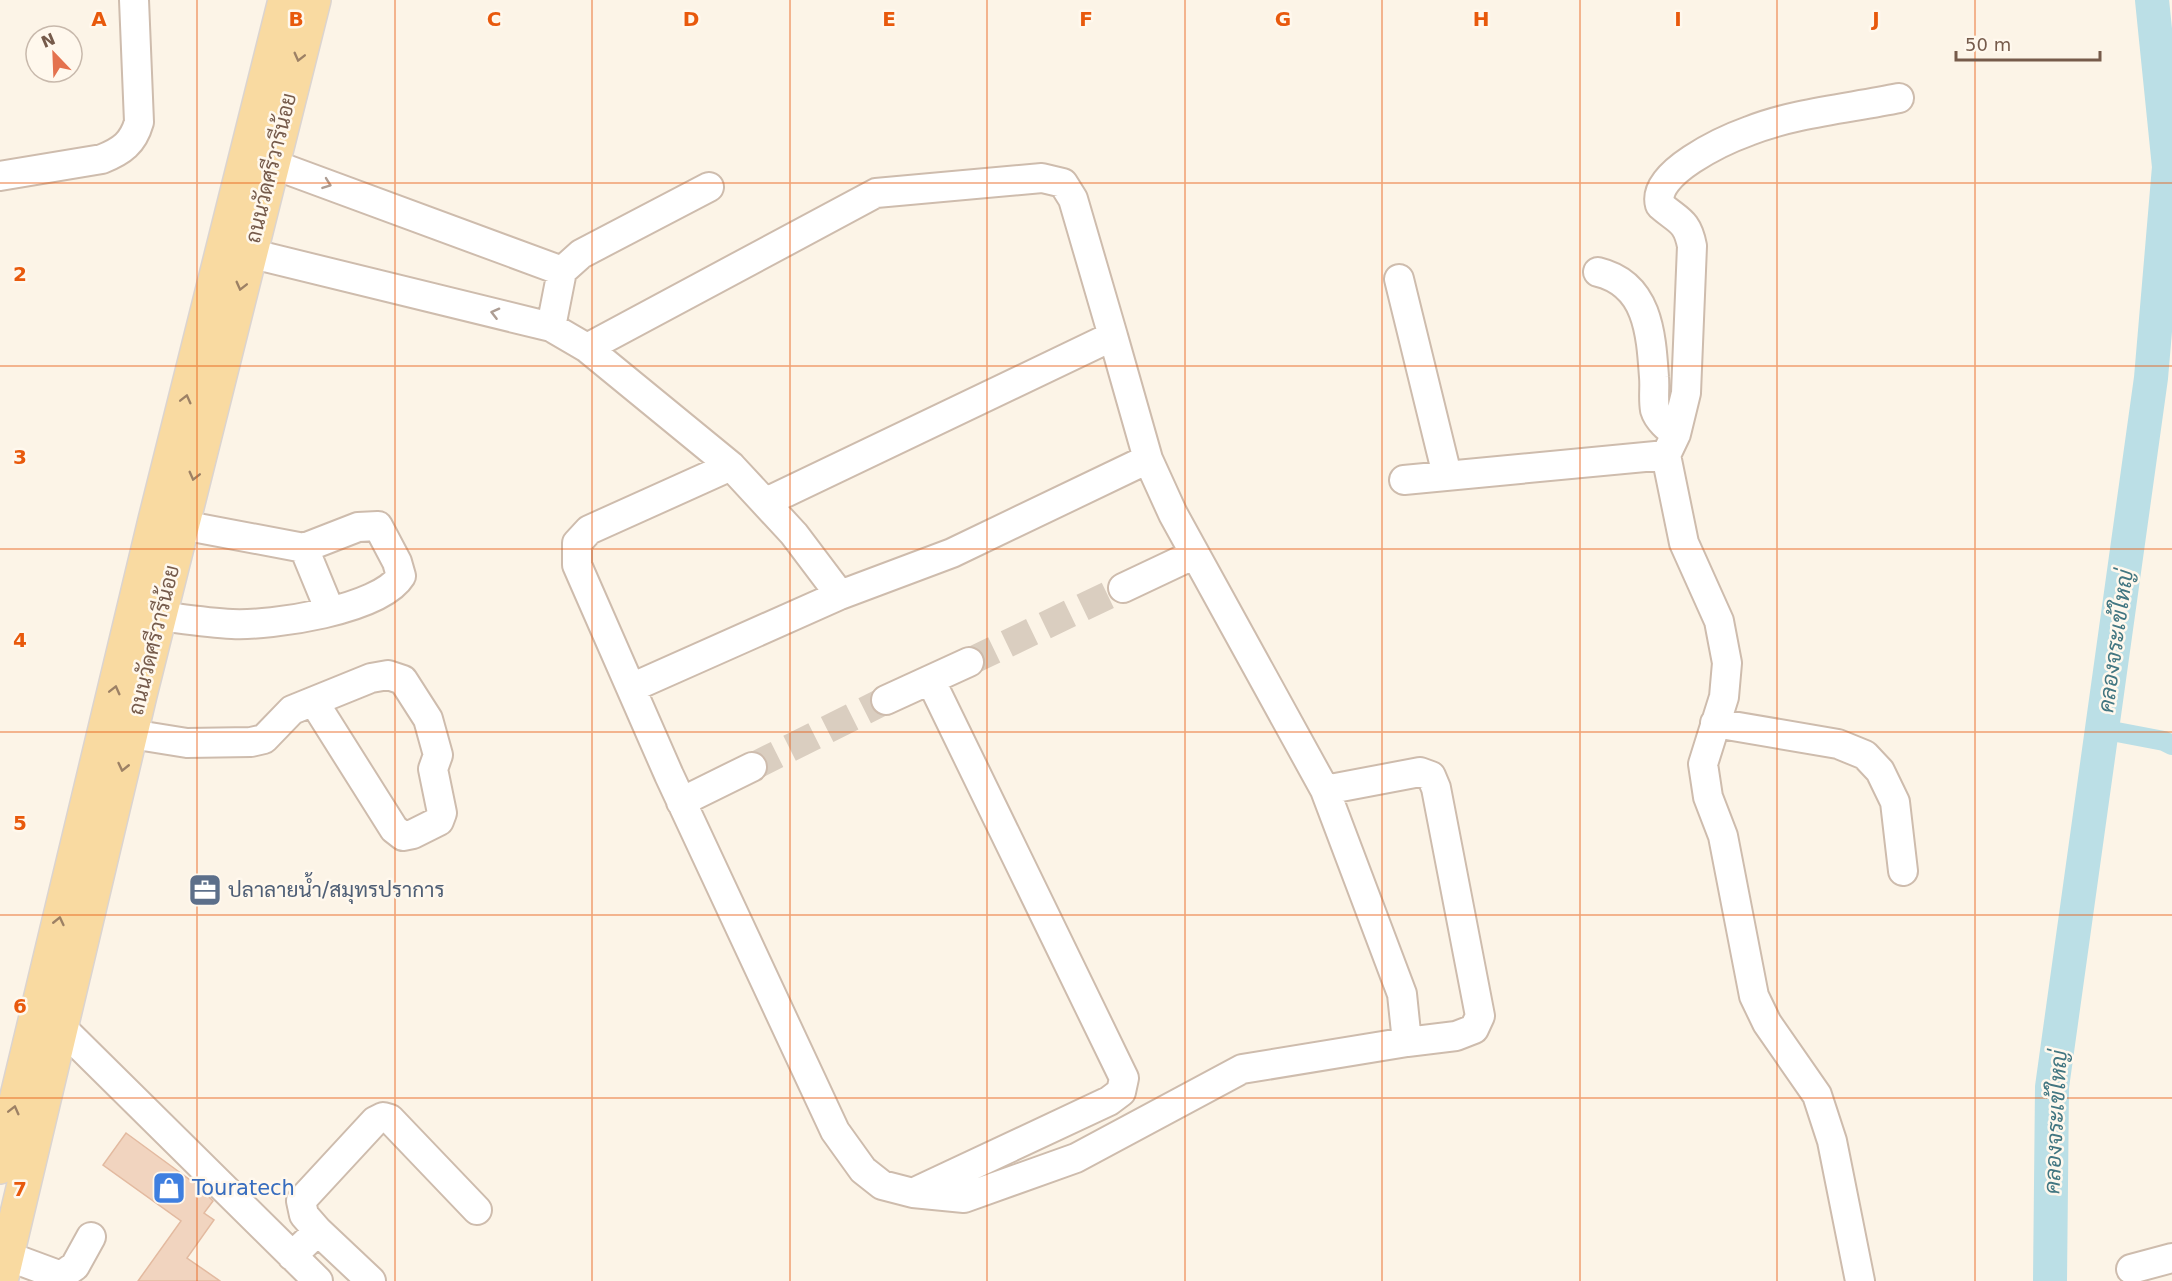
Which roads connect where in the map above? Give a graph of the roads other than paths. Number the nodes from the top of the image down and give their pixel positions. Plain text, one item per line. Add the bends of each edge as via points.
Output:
1 (134, 0) edge
2 (285, 0) edge
3 (314, 0) edge
4 (1899, 98) dead end
5 (272, 164) junction
6 (0, 176) edge
7 (709, 187) dead end
8 (249, 253) junction
9 (562, 271) junction
10 (1598, 272) dead end
11 (1399, 279) dead end
12 (551, 327) junction
13 (1113, 336) junction
14 (587, 348) junction
15 (1671, 444) junction
16 (1148, 459) junction
17 (731, 466) junction
18 (1447, 475) junction
19 (1404, 480) dead end
20 (766, 502) junction
21 (182, 525) junction
22 (304, 548) junction
23 (1195, 554) junction
24 (1123, 588) tunnel mouth
25 (840, 595) junction
26 (330, 611) junction
27 (159, 616) junction
28 (969, 662) tunnel mouth
29 (932, 681) junction
30 (631, 688) junction
31 (886, 700) tunnel mouth
32 (314, 702) junction
33 (1715, 723) junction
34 (131, 734) junction
35 (752, 767) tunnel mouth
36 (1325, 790) junction
37 (681, 802) junction
38 (1903, 871) dead end
39 (60, 978) junction
40 (62, 1028) junction
41 (1407, 1042) junction
42 (0, 1167) edge
43 (913, 1193) junction
44 (477, 1210) dead end
45 (318, 1231) junction
46 (91, 1237) dead end
47 (292, 1256) junction
48 (2172, 1258) edge
49 (4, 1269) edge
50 (2131, 1269) dead end
51 (318, 1281) edge
52 (371, 1281) edge
53 (1860, 1281) edge

1 - 6 street via 139,122 135,137 122,150 102,159
39 -> 2 main road, ถนนวัดศรีวารีน้อย via 155,520
3 -> 5 main road, ถนนวัดศรีวารีน้อย
4 - 15 street via 1750,130 1703,153 1661,186 1660,205 1682,220 1692,246 1686,393
5 - 8 main road, ถนนวัดศรีวารีน้อย
5 -> 9 street
7 - 9 street via 612,236 581,254
12 -> 8 street
8 -> 21 main road, ถนนวัดศรีวารีน้อย
9 - 12 street
10 - 15 street via 1614,276 1639,299 1654,375 1655,411
11 - 18 street
12 - 14 street
13 - 14 street via 1073,199 1063,183 1042,178 876,192
13 - 16 street
13 - 20 street
14 - 17 street
15 - 18 street
15 - 33 street via 1684,543 1719,621 1727,663 1724,697
16 - 23 street
16 - 25 street via 952,553
17 - 20 street
17 - 30 street via 589,530 577,543 577,565
18 - 19 street
20 - 25 street
21 - 22 street
21 - 27 main road, ถนนวัดศรีวารีน้อย
22 - 26 street
22 - 26 street via 370,524 378,526 398,562 401,576 395,585 351,606
23 - 24 street
23 - 36 street
25 - 30 street
26 - 27 street via 233,624
27 - 34 main road, ถนนวัดศรีวารีน้อย
28 - 29 street
29 - 31 street
29 - 43 street via 1124,1078 1121,1092 1109,1101
30 - 37 street
32 - 32 street via 371,678 388,675 404,680 428,719 438,755 433,769 442,813 439,821 403,836 394,829
32 - 34 street via 292,710 264,738 250,742 187,743
33 - 38 street via 1838,744 1865,755 1880,771 1895,802
33 - 53 street via 1703,764 1708,797 1723,836 1754,996 1767,1023 1817,1095 1832,1141
34 -> 39 main road, ถนนวัดศรีวารีน้อย
35 - 37 street
36 - 41 street via 1402,994
36 - 41 street via 1419,772 1431,776 1436,788 1480,1016 1474,1029 1456,1036
37 - 43 street via 835,1131 862,1170 882,1185
39 - 40 main road, ถนนวัดศรีวารีน้อย
42 -> 39 main road, ถนนวัดศรีวารีน้อย
40 - 47 street
40 - 49 main road, ถนนวัดศรีวารีน้อย
41 - 43 street via 1242,1070 1076,1158 964,1198
44 - 45 street via 390,1119 383,1117 301,1201 304,1215
45 - 47 street
45 - 52 street
46 - 49 street via 75,1266 62,1276
47 - 51 street
48 - 50 street

